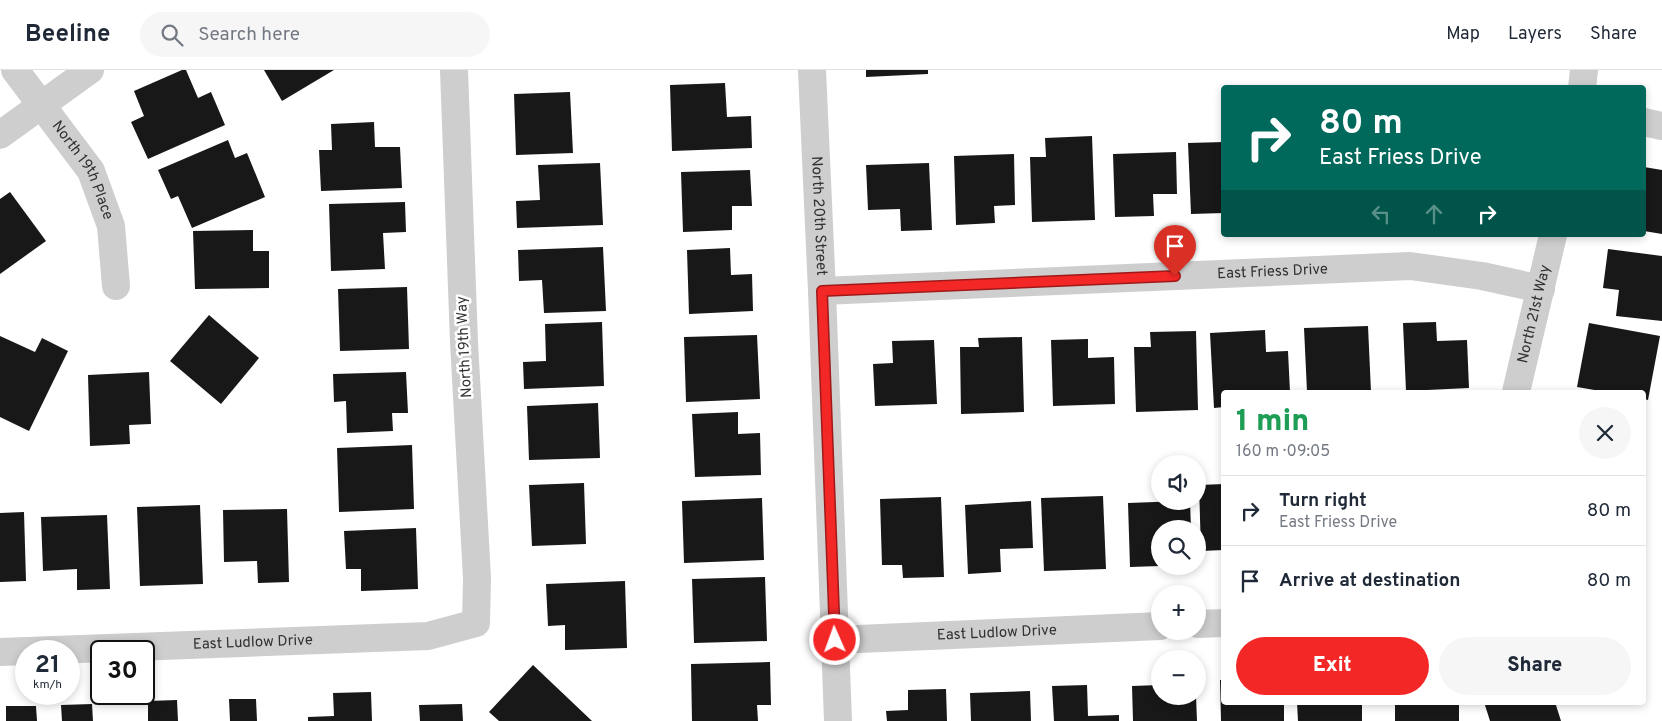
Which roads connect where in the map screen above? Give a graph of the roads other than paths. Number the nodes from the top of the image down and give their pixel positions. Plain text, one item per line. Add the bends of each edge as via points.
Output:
1 (15, 70) edge
2 (90, 70) edge
3 (454, 70) edge
4 (812, 70) edge
5 (1584, 70) edge
6 (1582, 85) edge
7 (41, 105) junction
8 (1646, 122) edge
9 (1662, 126) edge
10 (0, 135) edge
11 (1553, 237) edge
12 (116, 286) dead end
13 (1541, 290) junction
14 (822, 291) junction
15 (1516, 390) edge
16 (476, 623) joint
17 (1221, 623) edge
18 (1206, 624) edge
19 (1151, 626) edge
20 (835, 640) junction
21 (80, 649) edge
22 (15, 651) edge
23 (0, 652) edge
24 (838, 721) edge

1 - 7 street, North 19th Place
2 - 7 street
3 - 16 street, North 19th Way via 477,578
4 - 14 street, North 20th Street
5 - 6 street
7 - 10 street
7 - 12 street, North 19th Place via 91,171 111,226
8 - 9 street
11 - 13 street, North 21st Way
13 - 14 street, East Friess Drive via 1482,276 1410,266
13 - 15 street, North 21st Way
14 - 20 street, North 20th Street
16 - 21 street, East Ludlow Drive via 428,636
17 - 18 street
19 - 20 street, East Ludlow Drive
20 - 24 street, North 20th Street
22 - 23 street, East Ludlow Drive

